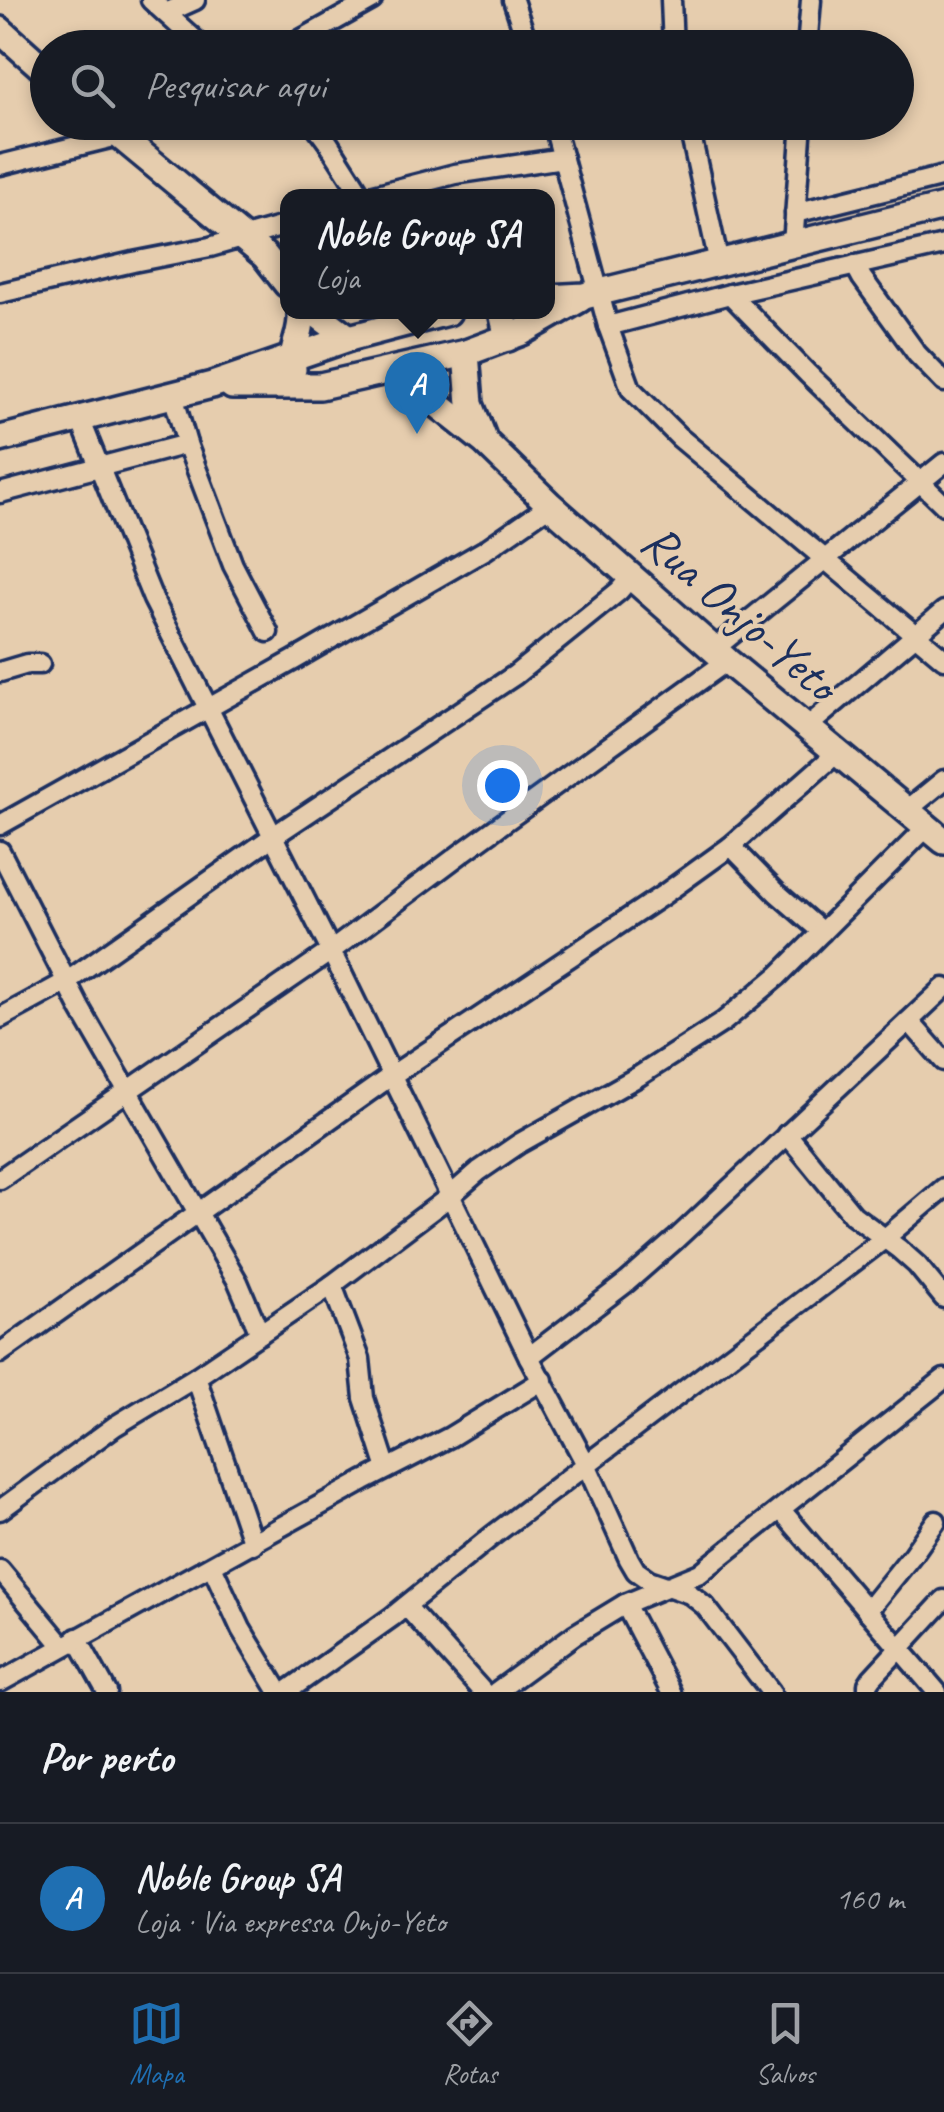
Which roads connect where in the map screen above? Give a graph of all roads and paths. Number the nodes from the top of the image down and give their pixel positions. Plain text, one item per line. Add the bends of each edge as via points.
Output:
1 (151, 0) edge
2 (195, 0) edge
3 (372, 0) edge
4 (513, 0) edge
5 (671, 0) edge
6 (811, 0) edge
7 (166, 13) junction
8 (0, 30) edge
9 (184, 30) edge
10 (318, 30) edge
11 (523, 30) edge
12 (672, 30) edge
13 (808, 30) edge
14 (30, 57) edge
15 (77, 140) edge
16 (124, 140) edge
17 (326, 140) edge
18 (558, 140) edge
19 (692, 140) edge
20 (801, 140) edge
21 (563, 158) junction
22 (0, 166) edge
23 (944, 176) edge
24 (358, 189) edge
25 (397, 189) edge
26 (944, 207) edge
27 (795, 213) junction
28 (280, 228) edge
29 (245, 238) junction
30 (792, 244) junction
31 (944, 246) edge
32 (718, 263) junction
33 (855, 265) junction
34 (280, 275) edge
35 (0, 292) edge
36 (592, 294) junction
37 (730, 294) junction
38 (555, 297) edge
39 (555, 313) edge
40 (301, 319) edge
41 (323, 319) edge
42 (421, 319) edge
43 (504, 319) edge
44 (544, 319) edge
45 (608, 326) junction
46 (349, 338) junction
47 (508, 338) junction
48 (466, 353) junction
49 (292, 358) junction
50 (399, 368) junction
51 (944, 382) edge
52 (212, 386) junction
53 (300, 388) junction
54 (173, 395) junction
55 (80, 418) junction
56 (0, 438) edge
57 (485, 442) junction
58 (186, 444) junction
59 (944, 462) edge
60 (98, 467) junction
61 (920, 481) junction
62 (0, 492) edge
63 (550, 505) junction
64 (944, 506) edge
65 (823, 560) junction
66 (631, 576) junction
67 (944, 611) edge
68 (268, 632) dead end
69 (915, 634) junction
70 (721, 655) junction
71 (944, 659) edge
72 (40, 664) dead end
73 (0, 672) edge
74 (207, 709) junction
75 (806, 727) junction
76 (837, 752) junction
77 (944, 780) edge
78 (906, 811) junction
79 (0, 826) edge
80 (936, 834) edge
81 (272, 837) junction
82 (731, 846) junction
83 (0, 851) edge
84 (822, 932) junction
85 (330, 952) junction
86 (66, 982) junction
87 (944, 988) edge
88 (0, 1018) edge
89 (909, 1021) junction
90 (944, 1061) edge
91 (391, 1076) junction
92 (128, 1092) junction
93 (787, 1134) junction
94 (0, 1180) edge
95 (944, 1188) edge
96 (449, 1197) junction
97 (197, 1212) junction
98 (884, 1239) junction
99 (332, 1284) junction
100 (944, 1298) edge
101 (260, 1334) junction
102 (0, 1353) edge
103 (530, 1357) junction
104 (196, 1377) junction
105 (543, 1380) junction
106 (944, 1380) edge
107 (586, 1464) junction
108 (387, 1469) junction
109 (0, 1510) edge
110 (780, 1510) junction
111 (936, 1521) dead end
112 (253, 1544) junction
113 (212, 1566) junction
114 (0, 1570) edge
115 (672, 1586) junction
116 (944, 1600) edge
117 (625, 1604) junction
118 (406, 1606) junction
119 (867, 1611) junction
120 (70, 1642) junction
121 (900, 1648) junction
122 (0, 1682) edge
123 (936, 1688) edge
124 (107, 1692) edge
125 (282, 1692) edge
126 (482, 1692) edge
127 (496, 1692) edge
128 (671, 1692) edge
129 (771, 1692) edge
130 (868, 1692) edge

1 - 7 street
2 - 7 street
3 - 10 street
4 - 11 street
5 - 12 street
6 - 13 street
7 - 9 street
8 - 14 main road
15 - 22 street
16 - 29 main road
17 - 24 street
18 - 21 street
19 - 32 street
20 - 27 street
21 - 25 street
21 - 36 street
23 - 27 street
26 - 30 main road
27 - 30 street
28 - 29 street
29 - 34 main road
29 - 35 street
30 - 32 main road
31 - 33 street
32 - 36 main road
33 - 37 street
33 - 51 street
36 - 38 main road
36 - 39 main road
36 - 45 street
37 - 45 street
37 - 61 street
40 - 49 main road
41 - 46 main road
42 - 46 main road
43 - 47 main road
44 - 47 main road
45 - 65 street via 632,388
46 - 49 main road
47 - 48 main road
48 - 50 main road
48 - 57 main road via 470,404
49 - 52 main road
49 - 53 main road
50 - 53 main road
50 - 57 main road, Rua Onjo-Yeto
52 - 53 main road
52 - 54 main road
54 - 55 main road
54 - 58 street
55 - 56 main road
55 - 60 street
57 - 63 main road, Rua Onjo-Yeto
58 - 60 street
58 - 68 street via 233,565
59 - 61 street
60 - 62 street
60 - 74 street
61 - 64 street
61 - 65 street
63 - 66 main road, Rua Onjo-Yeto
63 - 74 street
65 - 69 street
65 - 70 street
66 - 70 main road, Rua Onjo-Yeto
66 - 81 street via 514,675
67 - 69 street
69 - 71 street
69 - 75 street
70 - 75 main road, Rua Onjo-Yeto
70 - 85 street
72 - 73 street
74 - 79 street
74 - 81 street
75 - 76 main road, Rua Onjo-Yeto
76 - 78 main road, Rua Onjo-Yeto
76 - 82 street
77 - 78 street
78 - 80 main road, Rua Onjo-Yeto
80 - 84 street
81 - 85 street
81 - 86 street
82 - 84 street
82 - 91 street
83 - 86 street
84 - 96 street via 724,1022 520,1143
85 - 91 street
85 - 92 street
86 - 88 street
86 - 92 street
87 - 89 street
89 - 90 street
89 - 93 street
91 - 96 street
91 - 97 street
92 - 94 street
92 - 97 street
93 - 98 street via 852,1214
93 - 103 street via 628,1282
95 - 98 street
96 - 99 street
96 - 103 street
97 - 101 street
97 - 102 street
98 - 100 street
98 - 107 street
99 - 101 street
99 - 108 street via 360,1359 364,1398
101 - 104 street
103 - 105 street
104 - 109 street
104 - 112 street
105 - 107 street
105 - 108 street
106 - 110 street
107 - 115 street via 636,1571
107 - 118 street
108 - 112 street
110 - 115 street via 700,1573
110 - 119 street
111 - 119 street
112 - 113 street
113 - 120 street
113 - 125 street
114 - 120 street
115 - 117 street
115 - 129 street via 706,1606
116 - 121 street
117 - 127 street
117 - 128 street
118 - 125 street
118 - 126 street
119 - 121 street
120 - 122 street
120 - 124 street
121 - 123 street
121 - 130 street

